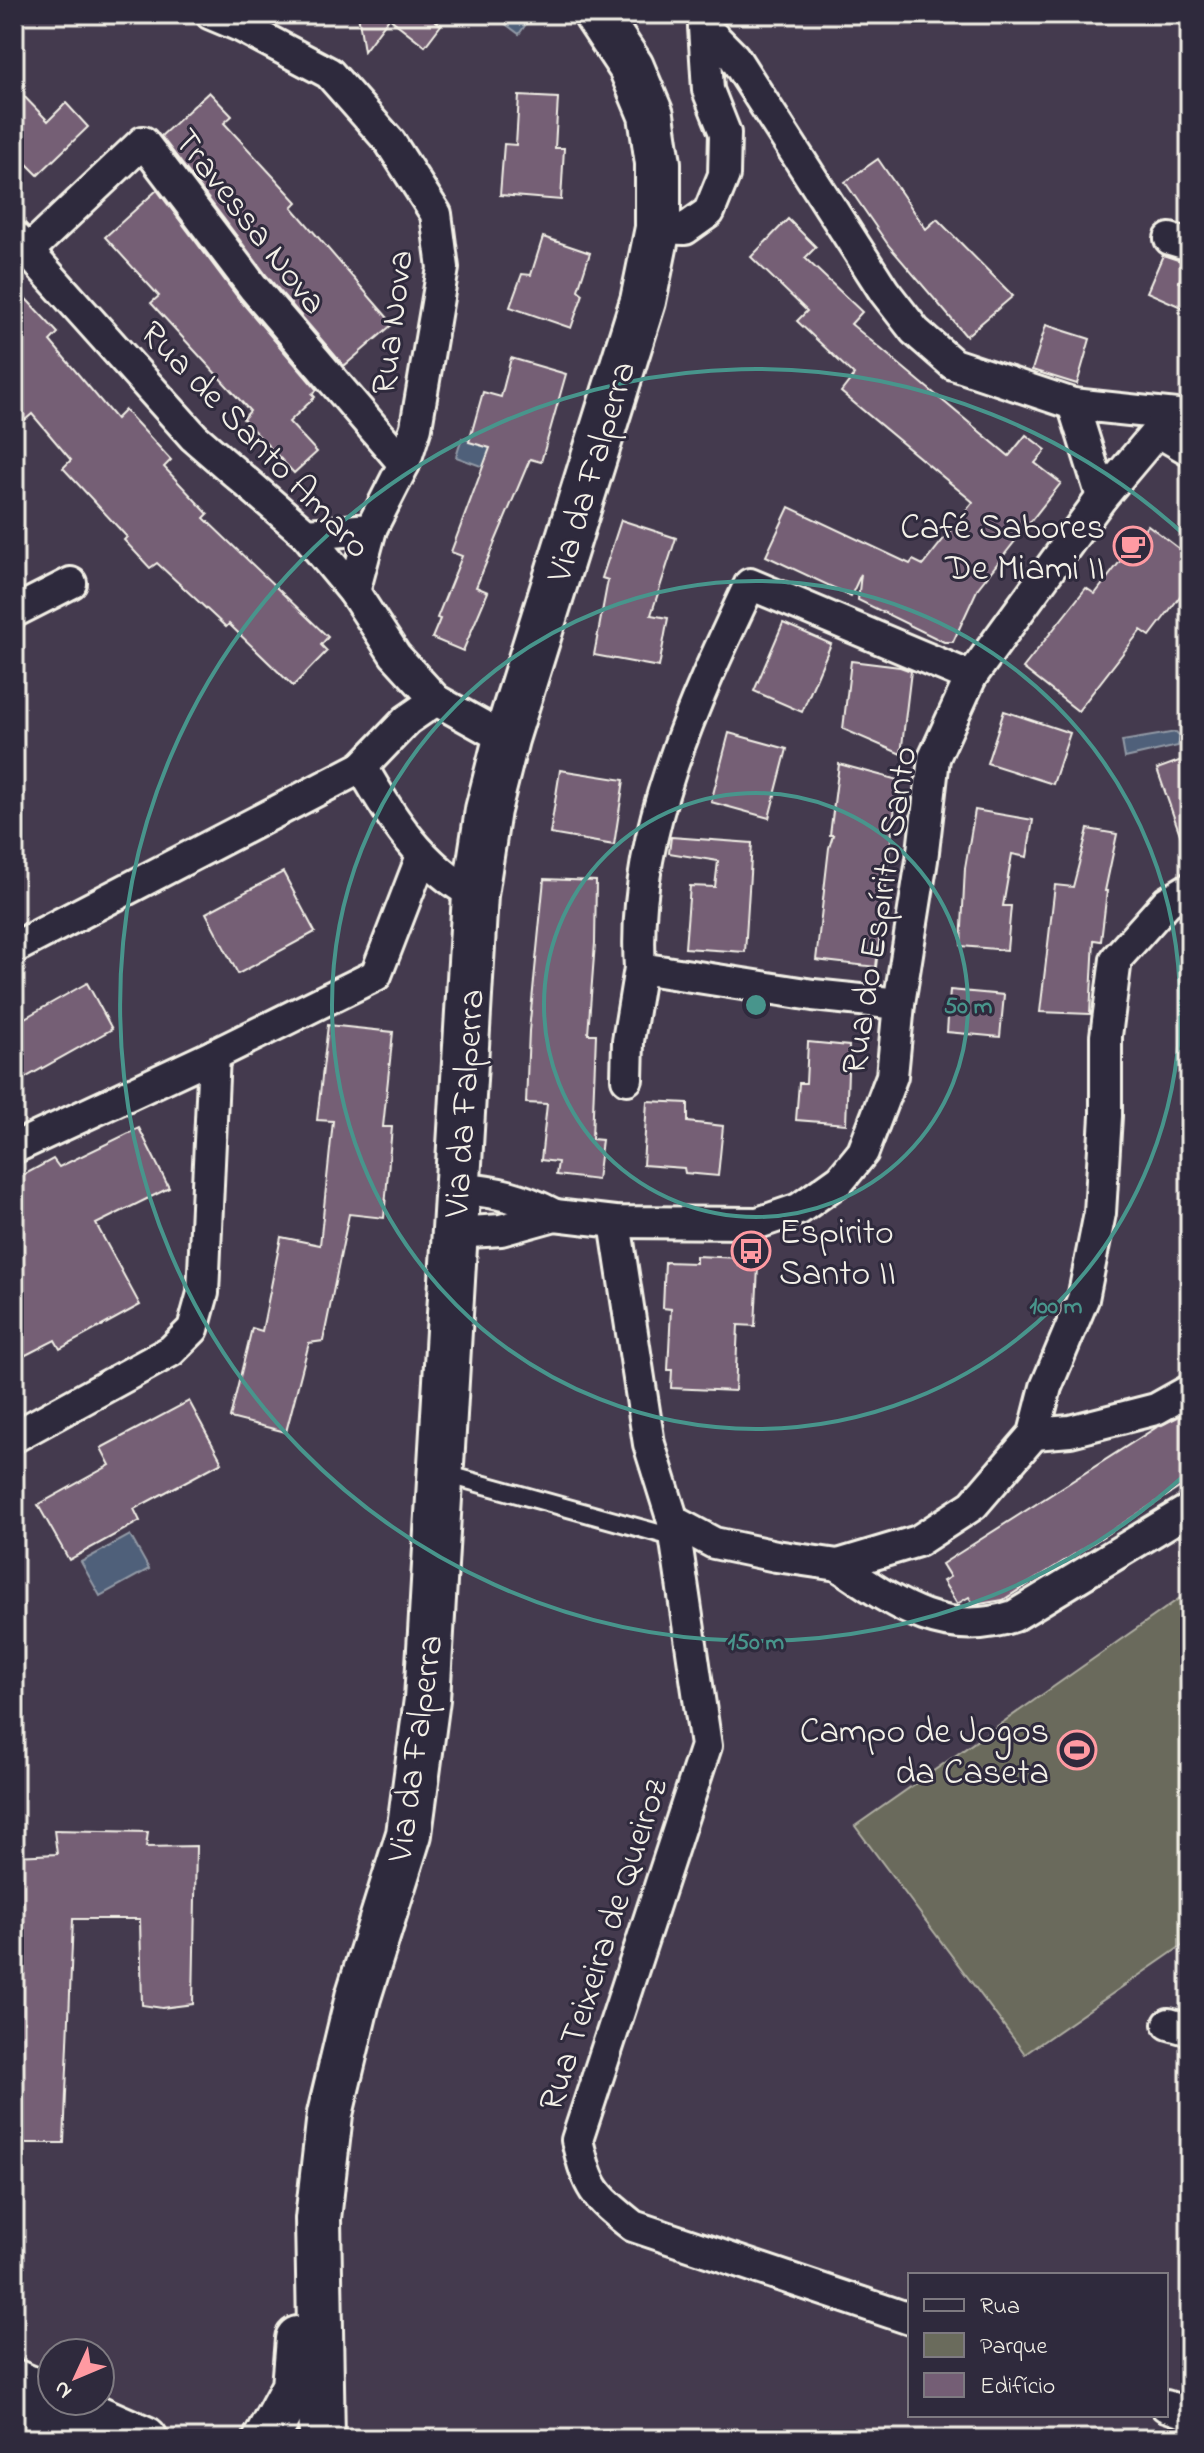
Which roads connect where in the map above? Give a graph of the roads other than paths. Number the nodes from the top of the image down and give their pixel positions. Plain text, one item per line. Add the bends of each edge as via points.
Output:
1 (211, 14) edge
2 (596, 14) edge
3 (709, 20) edge
4 (658, 228) junction
5 (21, 244) edge
6 (1073, 404) junction
7 (1173, 421) edge
8 (1190, 450) edge
9 (404, 464) junction
10 (1102, 497) junction
11 (371, 529) junction
12 (306, 534) junction
13 (71, 583) dead end
14 (354, 592) junction
15 (14, 612) edge
16 (971, 677) junction
17 (436, 700) junction
18 (506, 739) junction
19 (362, 767) junction
20 (422, 856) junction
21 (1190, 888) edge
22 (475, 895) junction
23 (22, 938) edge
24 (640, 968) junction
25 (899, 1004) junction
26 (214, 1055) junction
27 (627, 1079) dead end
28 (14, 1148) edge
29 (457, 1188) junction
30 (555, 1215) junction
31 (615, 1222) junction
32 (454, 1233) junction
33 (1190, 1390) edge
34 (1034, 1434) junction
35 (14, 1437) edge
36 (440, 1473) junction
37 (1190, 1509) edge
38 (674, 1530) junction
39 (838, 1565) junction
40 (318, 2219) junction
41 (908, 2318) edge
42 (14, 2382) edge
43 (36, 2391) edge
44 (1168, 2407) edge
45 (1190, 2414) edge
46 (95, 2417) edge
47 (14, 2422) edge
48 (53, 2439) edge
49 (145, 2439) edge
50 (266, 2439) edge
51 (322, 2439) edge

1 - 9 street, Rua Nova via 329,73 390,142 436,214 443,268 416,427
2 - 4 main road, Via da Falperra via 631,67 651,115 658,163
3 - 4 street via 708,90 725,133 724,175 709,212 685,229
3 - 6 street via 915,331 953,364
4 - 18 main road, Via da Falperra via 643,301
5 - 9 street, Travessa Nova via 143,142 253,287
5 - 12 street, Rua de Santo Amaro via 194,437
6 - 7 street
6 - 10 street
7 - 8 street
7 - 10 street, Rua do Espírito Santo
9 - 11 street, Rua Nova
10 - 16 street, Rua do Espírito Santo
11 - 12 street
11 - 14 street, Rua Nova
12 - 14 street, Rua de Santo Amaro
13 - 15 street
14 - 17 street, Rua de Santo Amaro via 395,655
16 - 24 street via 750,584 697,695 658,809 637,927
16 - 25 street, Rua do Espírito Santo via 934,758
17 - 18 street, Rua de Santo Amaro
17 - 19 street via 407,720
18 - 22 main road, Via da Falperra
19 - 20 street
19 - 23 street
20 - 22 street via 449,882
20 - 26 street via 376,975
21 - 34 street via 1167,902 1116,959 1106,1036 1100,1213 1083,1299 1046,1387
22 - 29 main road, Via da Falperra
24 - 25 street
24 - 27 street
25 - 31 street, Rua do Espírito Santo via 892,1076 863,1152 841,1179 799,1209 758,1223
26 - 28 street
26 - 35 street via 203,1293 193,1329 171,1351
29 - 30 street via 524,1199
29 - 32 main road, Via da Falperra
30 - 31 street, Rua do Espírito Santo
30 - 32 street via 501,1230
31 - 38 street, Rua Teixeira de Queiroz via 649,1444
32 - 36 main road, Via da Falperra
33 - 34 street via 1156,1409 1070,1431
34 - 39 street via 973,1505 918,1541
36 - 38 lane
36 - 40 main road, Via da Falperra via 427,1699 409,1834 358,1997 330,2114
37 - 39 street via 1014,1616 994,1623 948,1623 923,1616
38 - 39 street via 714,1543
38 - 41 street, Rua Teixeira de Queiroz via 706,1746 577,2140 585,2175 598,2197 633,2226
40 - 50 main road, Via da Falperra via 300,2284 294,2387
40 - 51 main road, Via da Falperra
42 - 43 main road
44 - 45 street
46 - 49 main road
47 - 48 main road

